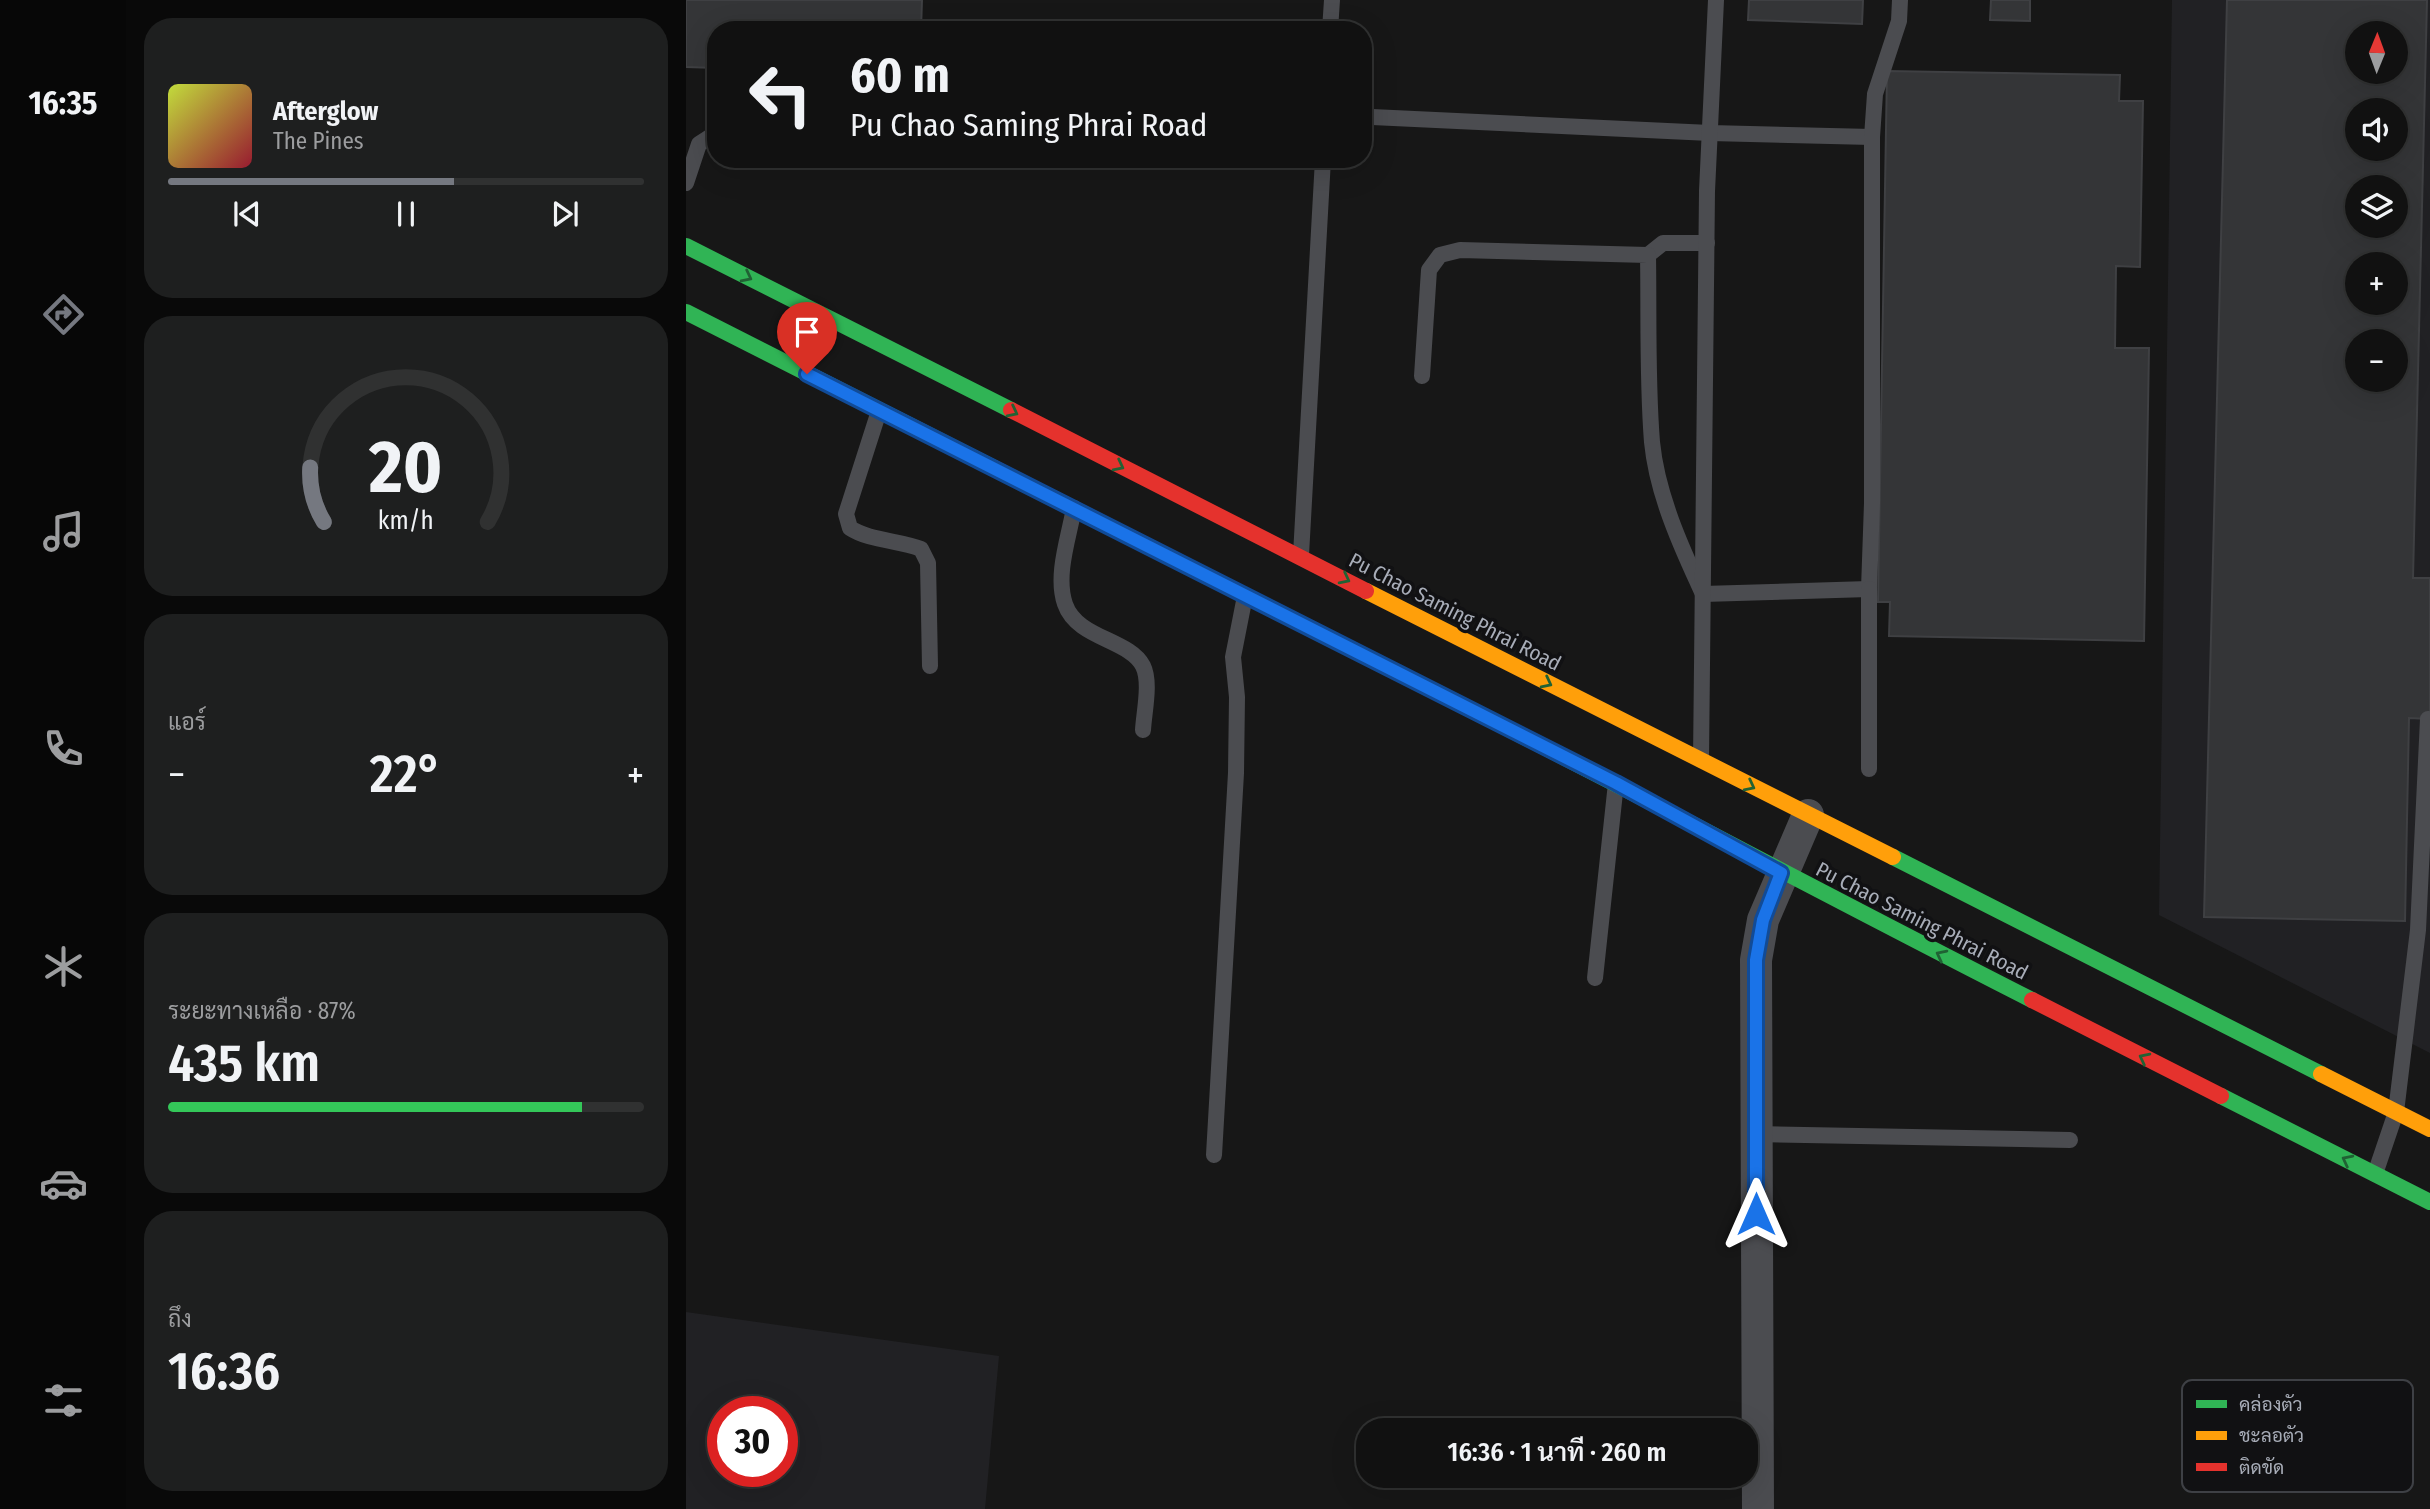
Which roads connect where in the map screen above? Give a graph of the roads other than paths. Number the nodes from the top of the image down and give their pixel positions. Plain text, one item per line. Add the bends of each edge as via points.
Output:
1 (1332, 0) edge
2 (1716, 0) edge
3 (1900, 0) edge
4 (1331, 21) edge
5 (1373, 117) dead end
6 (1710, 133) junction
7 (1872, 137) junction
8 (707, 139) edge
9 (1323, 168) edge
10 (686, 183) edge
11 (1707, 243) junction
12 (686, 246) edge
13 (1648, 255) junction
14 (686, 312) edge
15 (1422, 376) dead end
16 (879, 410) junction
17 (1074, 508) junction
18 (1301, 557) junction
19 (1869, 589) junction
20 (1703, 594) junction
21 (1245, 595) junction
22 (930, 666) dead end
23 (2428, 719) dead end
24 (1143, 730) dead end
25 (1701, 762) junction
26 (1869, 769) dead end
27 (1616, 783) junction
28 (1808, 815) junction
29 (1781, 873) junction
30 (1595, 978) dead end
31 (2396, 1112) junction
32 (2430, 1129) edge
33 (1755, 1134) junction
34 (2070, 1140) dead end
35 (1214, 1155) dead end
36 (2375, 1174) junction
37 (2430, 1202) edge
38 (1758, 1509) edge

1 - 4 lane
2 - 6 lane
3 - 7 lane via 1899,21 1875,94
5 - 6 lane
6 - 7 lane
6 - 11 lane
7 - 19 lane
8 - 10 lane via 699,144
9 - 18 lane
11 - 13 lane via 1663,243
11 - 20 lane
12 -> 18 main road, Pu Chao Saming Phrai Road
13 - 15 lane via 1460,250 1440,255 1429,270
13 - 20 lane via 1653,443 1681,546
14 - 16 main road, Pu Chao Saming Phrai Road
16 - 17 main road, Pu Chao Saming Phrai Road
16 - 22 lane via 846,514 850,528 860,535 902,541 921,549 928,563
17 - 21 main road, Pu Chao Saming Phrai Road
17 - 24 lane via 1062,578 1065,603 1076,622 1135,656 1144,666
18 -> 25 main road, Pu Chao Saming Phrai Road
19 - 20 lane
19 - 26 lane
20 - 25 lane
21 - 27 main road, Pu Chao Saming Phrai Road
21 - 35 lane via 1233,657 1236,773
23 - 31 lane via 2418,930
25 -> 28 main road, Pu Chao Saming Phrai Road
27 - 29 main road, Pu Chao Saming Phrai Road
27 - 30 lane
28 - 29 street
28 - 31 main road, Pu Chao Saming Phrai Road
29 - 33 street via 1763,920 1756,960
36 -> 29 main road, Pu Chao Saming Phrai Road
31 - 32 main road, Pu Chao Saming Phrai Road
31 - 36 lane
33 - 34 lane
33 - 38 street
36 - 37 main road, Pu Chao Saming Phrai Road

